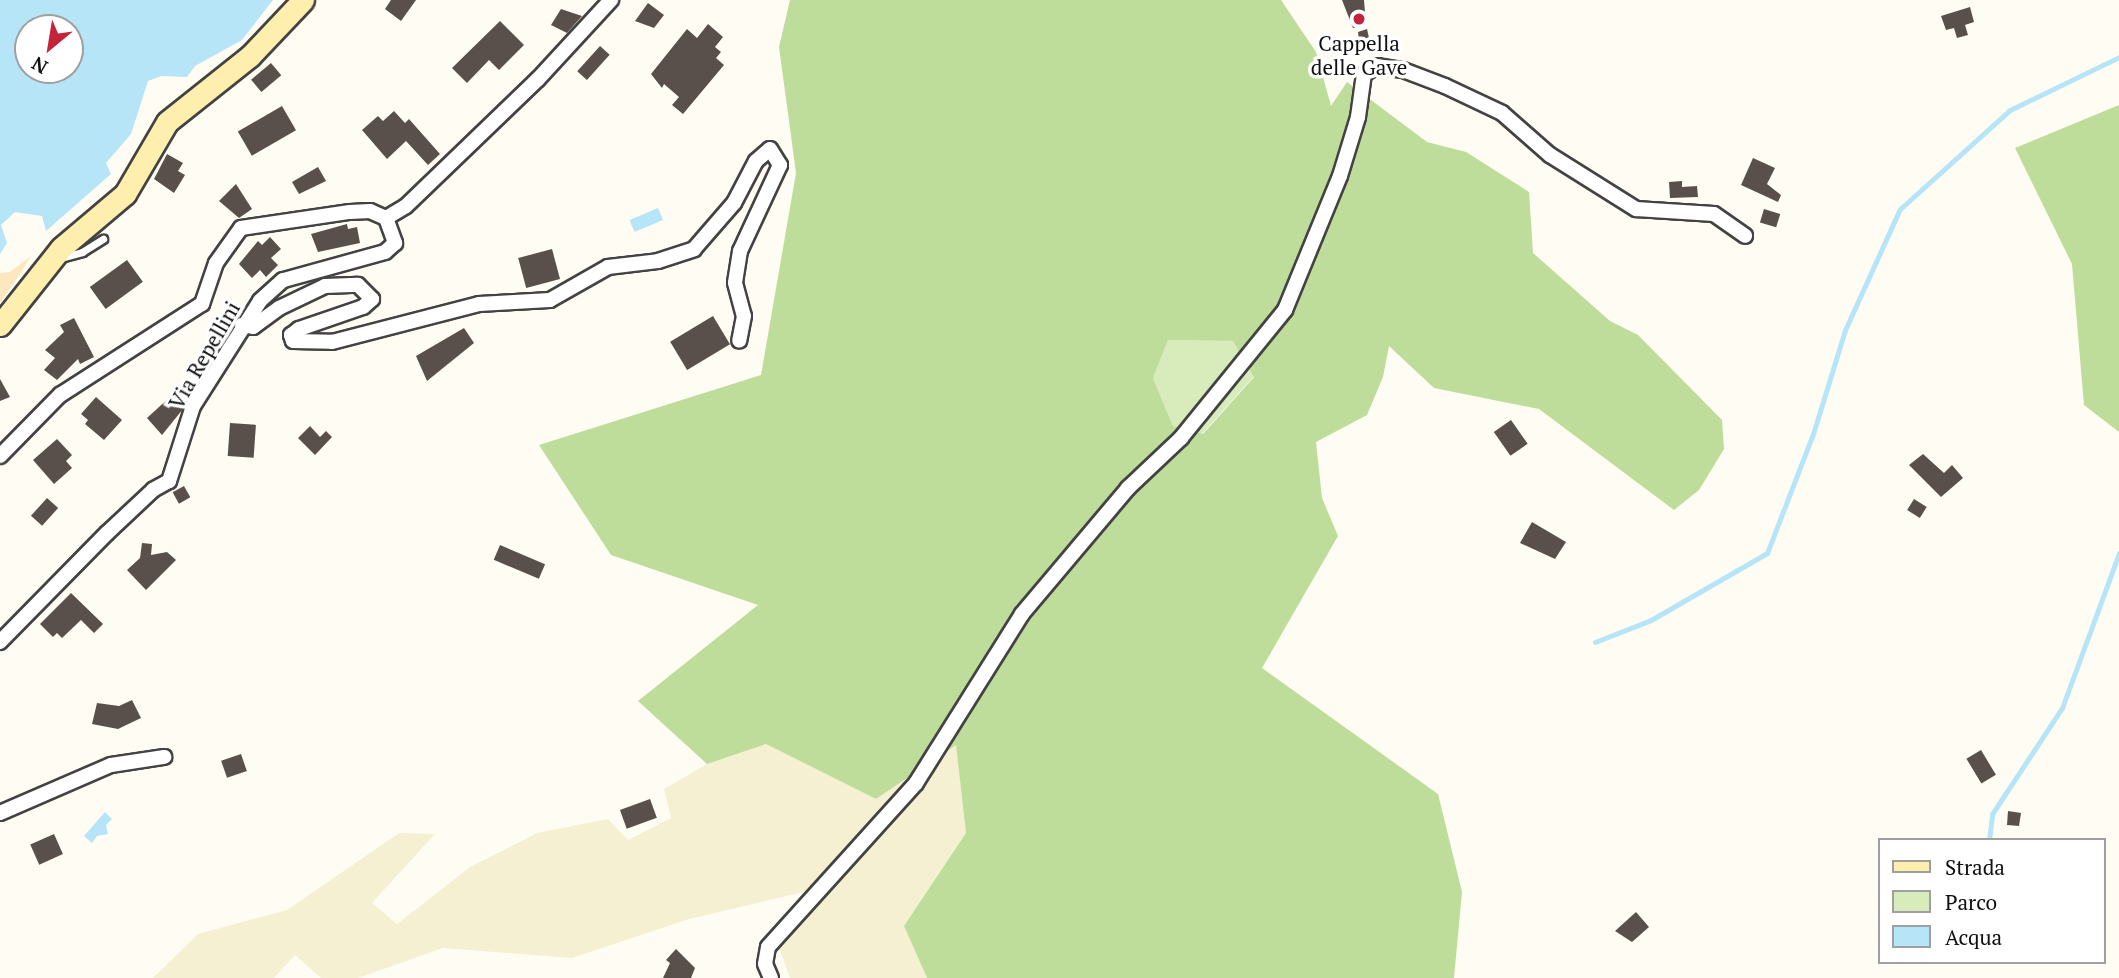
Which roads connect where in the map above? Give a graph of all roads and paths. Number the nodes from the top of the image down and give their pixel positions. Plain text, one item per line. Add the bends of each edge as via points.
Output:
1 (303, 0) edge
2 (611, 0) edge
3 (386, 218) junction
4 (1745, 236) dead end
5 (103, 239) dead end
6 (53, 259) junction
7 (0, 325) edge
8 (242, 325) junction
9 (739, 341) dead end
10 (0, 456) edge
11 (0, 642) edge
12 (164, 757) dead end
13 (0, 813) edge
14 (771, 978) edge

1 - 6 main road via 250,57 167,122 125,194
2 - 3 street via 538,79 406,206
3 - 8 street, Via Repellini via 394,243 385,252 283,280
3 - 10 street, Via Repellini via 370,211 350,212 241,228 216,263 202,304 60,395
4 - 14 street via 1714,214 1636,209 1550,155 1502,113 1445,86 1377,66 1364,74 1358,117 1340,176 1285,310 1181,438 1128,488 1023,614 916,783 768,947 765,964
5 - 6 lane via 82,252
6 - 7 main road
8 - 9 street via 253,327 279,308 325,286 358,285 372,299 363,307 299,329 291,335 293,341 332,342 479,303 550,300 608,267 657,261 694,249 728,212 756,161 770,149 780,165 740,251 736,275 744,316
8 - 11 street, Via Repellini via 193,406 169,481 107,533
12 - 13 street via 111,765

